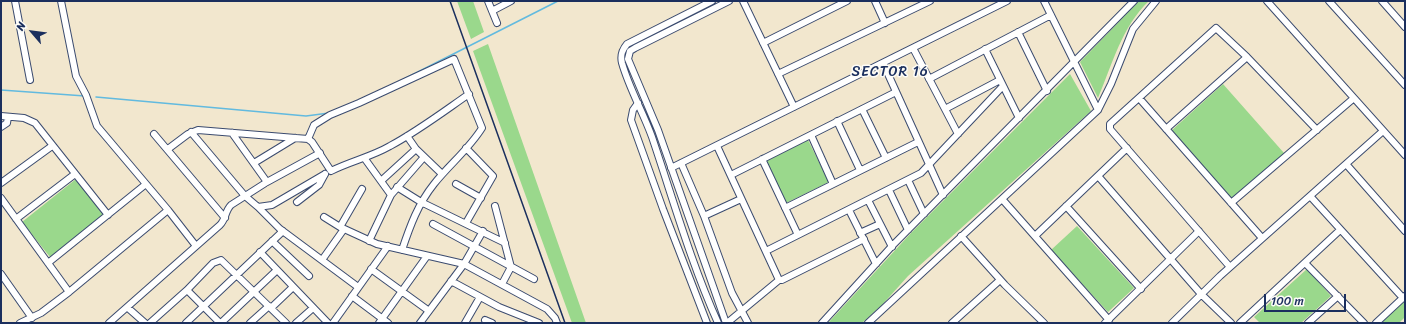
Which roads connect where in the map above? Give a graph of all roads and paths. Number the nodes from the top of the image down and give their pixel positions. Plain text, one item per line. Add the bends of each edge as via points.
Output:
1 (15, 1) edge
2 (61, 1) edge
3 (488, 1) edge
4 (511, 1) edge
5 (712, 1) edge
6 (729, 1) edge
7 (847, 1) edge
8 (875, 1) edge
9 (930, 1) edge
10 (1044, 1) edge
11 (1134, 1) edge
12 (1156, 1) edge
13 (1267, 1) edge
14 (1329, 1) edge
15 (1382, 1) edge
16 (746, 2) edge
17 (1004, 2) edge
18 (918, 3) edge
19 (492, 11) junction
20 (1051, 15) junction
21 (496, 23) dead end
22 (885, 23) junction
23 (1405, 27) edge
24 (1018, 32) junction
25 (764, 43) junction
26 (913, 48) junction
27 (985, 49) junction
28 (621, 53) junction
29 (628, 55) junction
30 (1247, 57) junction
31 (883, 63) junction
32 (1075, 63) junction
33 (778, 74) junction
34 (929, 79) junction
35 (30, 80) dead end
36 (1002, 83) junction
37 (1405, 85) edge
38 (1047, 91) junction
39 (896, 92) junction
40 (469, 94) junction
41 (1139, 98) junction
42 (1354, 98) junction
43 (638, 103) junction
44 (794, 107) junction
45 (862, 109) junction
46 (945, 109) junction
47 (1098, 110) junction
48 (1, 116) edge
49 (8, 117) junction
50 (1019, 118) junction
51 (837, 121) junction
52 (1, 127) edge
53 (1166, 129) junction
54 (1317, 130) junction
55 (1383, 131) junction
56 (191, 132) junction
57 (232, 133) junction
58 (154, 134) dead end
59 (958, 134) junction
60 (811, 135) junction
61 (407, 136) junction
62 (295, 138) junction
63 (308, 139) junction
64 (918, 142) junction
65 (52, 146) junction
66 (717, 146) junction
67 (466, 148) junction
68 (1127, 148) junction
69 (416, 149) junction
70 (168, 150) junction
71 (320, 153) junction
72 (1405, 155) edge
73 (424, 157) junction
74 (886, 158) junction
75 (365, 159) junction
76 (762, 159) junction
77 (681, 163) junction
78 (254, 164) junction
79 (1346, 164) junction
80 (928, 165) junction
81 (671, 168) junction
82 (860, 170) junction
83 (75, 174) junction
84 (442, 174) junction
85 (730, 175) junction
86 (1098, 176) junction
87 (908, 180) junction
88 (381, 181) junction
89 (267, 182) junction
90 (1, 183) edge
91 (146, 184) junction
92 (456, 184) dead end
93 (833, 184) junction
94 (397, 187) junction
95 (362, 189) dead end
96 (889, 190) junction
97 (391, 195) junction
98 (943, 195) junction
99 (245, 196) junction
100 (1310, 196) junction
101 (1, 198) edge
102 (481, 198) junction
103 (741, 199) junction
104 (1002, 199) junction
105 (868, 200) junction
106 (296, 202) dead end
107 (422, 202) junction
108 (1231, 203) junction
109 (495, 206) dead end
110 (1066, 206) junction
111 (258, 207) junction
112 (785, 208) junction
113 (168, 210) junction
114 (849, 210) junction
115 (924, 214) junction
116 (108, 215) junction
117 (704, 216) junction
118 (324, 217) dead end
119 (225, 218) junction
120 (16, 219) junction
121 (466, 223) junction
122 (433, 224) dead end
123 (880, 224) junction
124 (342, 228) junction
125 (908, 230) junction
126 (1340, 230) junction
127 (283, 231) junction
128 (482, 231) junction
129 (1199, 231) junction
130 (1405, 231) edge
131 (798, 235) junction
132 (862, 236) junction
133 (961, 236) junction
134 (1035, 236) junction
135 (1262, 238) junction
136 (272, 241) junction
137 (369, 241) junction
138 (505, 243) junction
139 (196, 246) junction
140 (388, 246) junction
141 (474, 247) junction
142 (892, 247) junction
143 (402, 250) junction
144 (766, 251) junction
145 (260, 252) junction
146 (427, 256) junction
147 (322, 260) junction
148 (1172, 260) junction
149 (48, 263) junction
150 (1305, 263) junction
151 (464, 264) junction
152 (876, 264) junction
153 (511, 267) junction
154 (1230, 267) junction
155 (371, 269) junction
156 (277, 270) junction
157 (1, 274) edge
158 (237, 274) junction
159 (698, 274) junction
160 (309, 276) dead end
161 (691, 278) junction
162 (534, 279) dead end
163 (779, 280) junction
164 (1000, 280) junction
165 (451, 281) junction
166 (502, 284) junction
167 (293, 287) junction
168 (358, 288) junction
169 (1141, 289) junction
170 (187, 290) junction
171 (402, 290) junction
172 (254, 291) junction
173 (69, 292) junction
174 (1202, 294) junction
175 (352, 296) junction
176 (1338, 296) junction
177 (480, 297) junction
178 (1404, 297) edge
179 (204, 307) junction
180 (270, 307) junction
181 (128, 308) junction
182 (313, 308) junction
183 (429, 311) junction
184 (742, 312) junction
185 (32, 318) junction
186 (281, 318) junction
187 (485, 320) dead end
188 (380, 321) edge
189 (955, 322) edge
190 (1107, 322) edge
191 (20, 323) edge
192 (109, 323) edge
193 (150, 323) edge
194 (186, 323) edge
195 (220, 323) edge
196 (250, 323) edge
197 (276, 323) edge
198 (286, 323) edge
199 (296, 323) edge
200 (328, 323) edge
201 (333, 323) edge
202 (388, 323) edge
203 (420, 323) edge
204 (465, 323) edge
205 (492, 323) edge
206 (539, 323) edge
207 (557, 323) edge
208 (707, 323) edge
209 (718, 323) edge
210 (726, 323) edge
211 (748, 323) edge
212 (822, 323) edge
213 (868, 323) edge
214 (1044, 323) edge
215 (1172, 323) edge
216 (1231, 323) edge
217 (1240, 323) edge
218 (1308, 323) edge
219 (1364, 323) edge
220 (1376, 323) edge

1 - 35 street
2 - 91 street via 76,76 86,95 94,120 102,134
3 - 19 street
4 - 19 street
5 - 28 street via 627,44
6 - 29 street via 634,48
7 - 25 street
8 - 22 street
9 - 18 street
10 - 20 street
11 - 32 street
12 - 47 street via 1133,29
13 - 42 street
14 - 37 street
15 - 23 street
16 - 25 street
17 - 26 street
18 - 22 street
19 - 21 street
20 - 24 street
20 - 32 street
22 - 33 street
24 - 27 street
24 - 38 street
25 - 33 street
26 - 31 street
26 - 34 street
27 - 34 street
27 - 36 street
28 - 29 street
28 - 43 street via 622,63
29 - 81 street
30 - 41 street via 1218,28 1215,28
30 - 53 street
30 - 54 street
31 - 39 street
31 - 44 street
32 - 38 street
32 - 47 street
33 - 44 street
34 - 46 street
36 - 46 street
36 - 50 street
36 - 59 street
38 - 50 street
39 - 45 street
39 - 64 street
40 - 61 street
40 - 63 street via 453,58 318,122
40 - 67 street via 482,128
41 - 53 street
41 - 68 street via 1109,126
42 - 54 street
42 - 55 street
43 - 159 street
43 - 161 street via 631,120
44 - 66 street
45 - 51 street
45 - 74 street
46 - 59 street
47 - 104 street
48 - 49 street
49 - 52 street
49 - 65 street via 35,123
50 - 98 street
51 - 60 street
51 - 82 street
53 - 108 street
54 - 108 street
55 - 72 street
55 - 79 street
56 - 57 street via 198,130
56 - 70 street
56 - 99 street
57 - 62 street
57 - 78 street
58 - 70 street
59 - 80 street
60 - 76 street
60 - 93 street
61 - 69 street
61 - 75 street
62 - 63 street
62 - 78 street
63 - 71 street
64 - 74 street
64 - 80 street
65 - 83 street
65 - 90 street
66 - 77 street
66 - 85 street
67 - 84 street
67 - 102 street via 493,175
68 - 86 street
68 - 129 street
69 - 73 street
69 - 88 street
70 - 119 street
71 - 75 street via 331,171 349,162
71 - 89 street
73 - 84 street
73 - 94 street
74 - 82 street
75 - 88 street
76 - 85 street
76 - 112 street
77 - 81 street
77 - 117 street
78 - 89 street
79 - 100 street
79 - 130 street
80 - 87 street via 921,173
80 - 98 street
81 - 210 street
82 - 93 street
83 - 116 street
83 - 120 street
84 - 107 street
85 - 103 street
86 - 110 street
86 - 148 street
87 - 96 street
87 - 115 street
88 - 97 street
89 - 99 street
91 - 113 street
91 - 116 street
92 - 102 street
93 - 112 street
94 - 97 street
94 - 107 street
95 - 124 street
96 - 105 street
96 - 125 street
97 - 137 street
98 - 115 street
99 - 111 street
99 - 119 street via 228,208
100 - 126 street
100 - 135 street
101 - 120 street
102 - 121 street
103 - 117 street
103 - 144 street
104 - 133 street
104 - 134 street
105 - 114 street
105 - 123 street
106 - 111 street via 319,185 325,174 272,205
107 - 121 street
107 - 143 street via 412,220
108 - 135 street
109 - 138 street
110 - 134 street
110 - 169 street
111 - 127 street
112 - 131 street
113 - 139 street
113 - 173 street
114 - 131 street
114 - 132 street
115 - 125 street
116 - 149 street
117 - 184 street via 732,293
118 - 124 street
119 - 139 street
120 - 149 street
121 - 128 street
122 - 141 street
123 - 132 street
123 - 142 street
124 - 137 street
124 - 147 street
125 - 142 street
126 - 150 street
126 - 178 street
127 - 136 street
127 - 147 street
128 - 138 street
128 - 141 street
129 - 148 street
129 - 154 street
131 - 144 street
132 - 152 street
132 - 163 street
133 - 164 street
133 - 213 street
134 - 190 street
135 - 154 street
136 - 145 street
136 - 160 street
137 - 140 street
138 - 153 street
139 - 181 street
140 - 143 street
140 - 155 street
141 - 151 street
141 - 153 street
142 - 152 street
143 - 146 street
144 - 163 street
145 - 156 street
145 - 158 street
146 - 151 street
146 - 171 street
147 - 168 street
148 - 169 street
148 - 174 street
149 - 173 street
150 - 176 street
150 - 217 street
151 - 165 street
151 - 166 street
152 - 212 street
153 - 162 street
153 - 166 street
154 - 174 street
155 - 168 street
155 - 171 street
156 - 167 street
156 - 172 street
157 - 185 street
158 - 170 street via 226,263 217,261
158 - 172 street
158 - 179 street
159 - 161 street
159 - 209 street
161 - 208 street
163 - 184 street via 756,297
164 - 189 street
164 - 214 street
165 - 177 street
165 - 183 street
166 - 207 street via 547,309
167 - 180 street
167 - 182 street
168 - 175 street
169 - 190 street
170 - 179 street
170 - 193 street
171 - 183 street
171 - 188 street
172 - 180 street
172 - 195 street
173 - 185 street
174 - 215 street
174 - 216 street
175 - 188 street
175 - 201 street
176 - 218 street
176 - 219 street
177 - 204 street
177 - 206 street via 509,312
178 - 220 street
179 - 194 street
179 - 195 street
180 - 186 street
180 - 196 street
181 - 192 street
181 - 193 street
182 - 199 street
182 - 200 street
183 - 203 street
184 - 210 street
184 - 211 street
185 - 191 street
186 - 197 street
186 - 198 street
187 - 205 street
188 - 202 street

